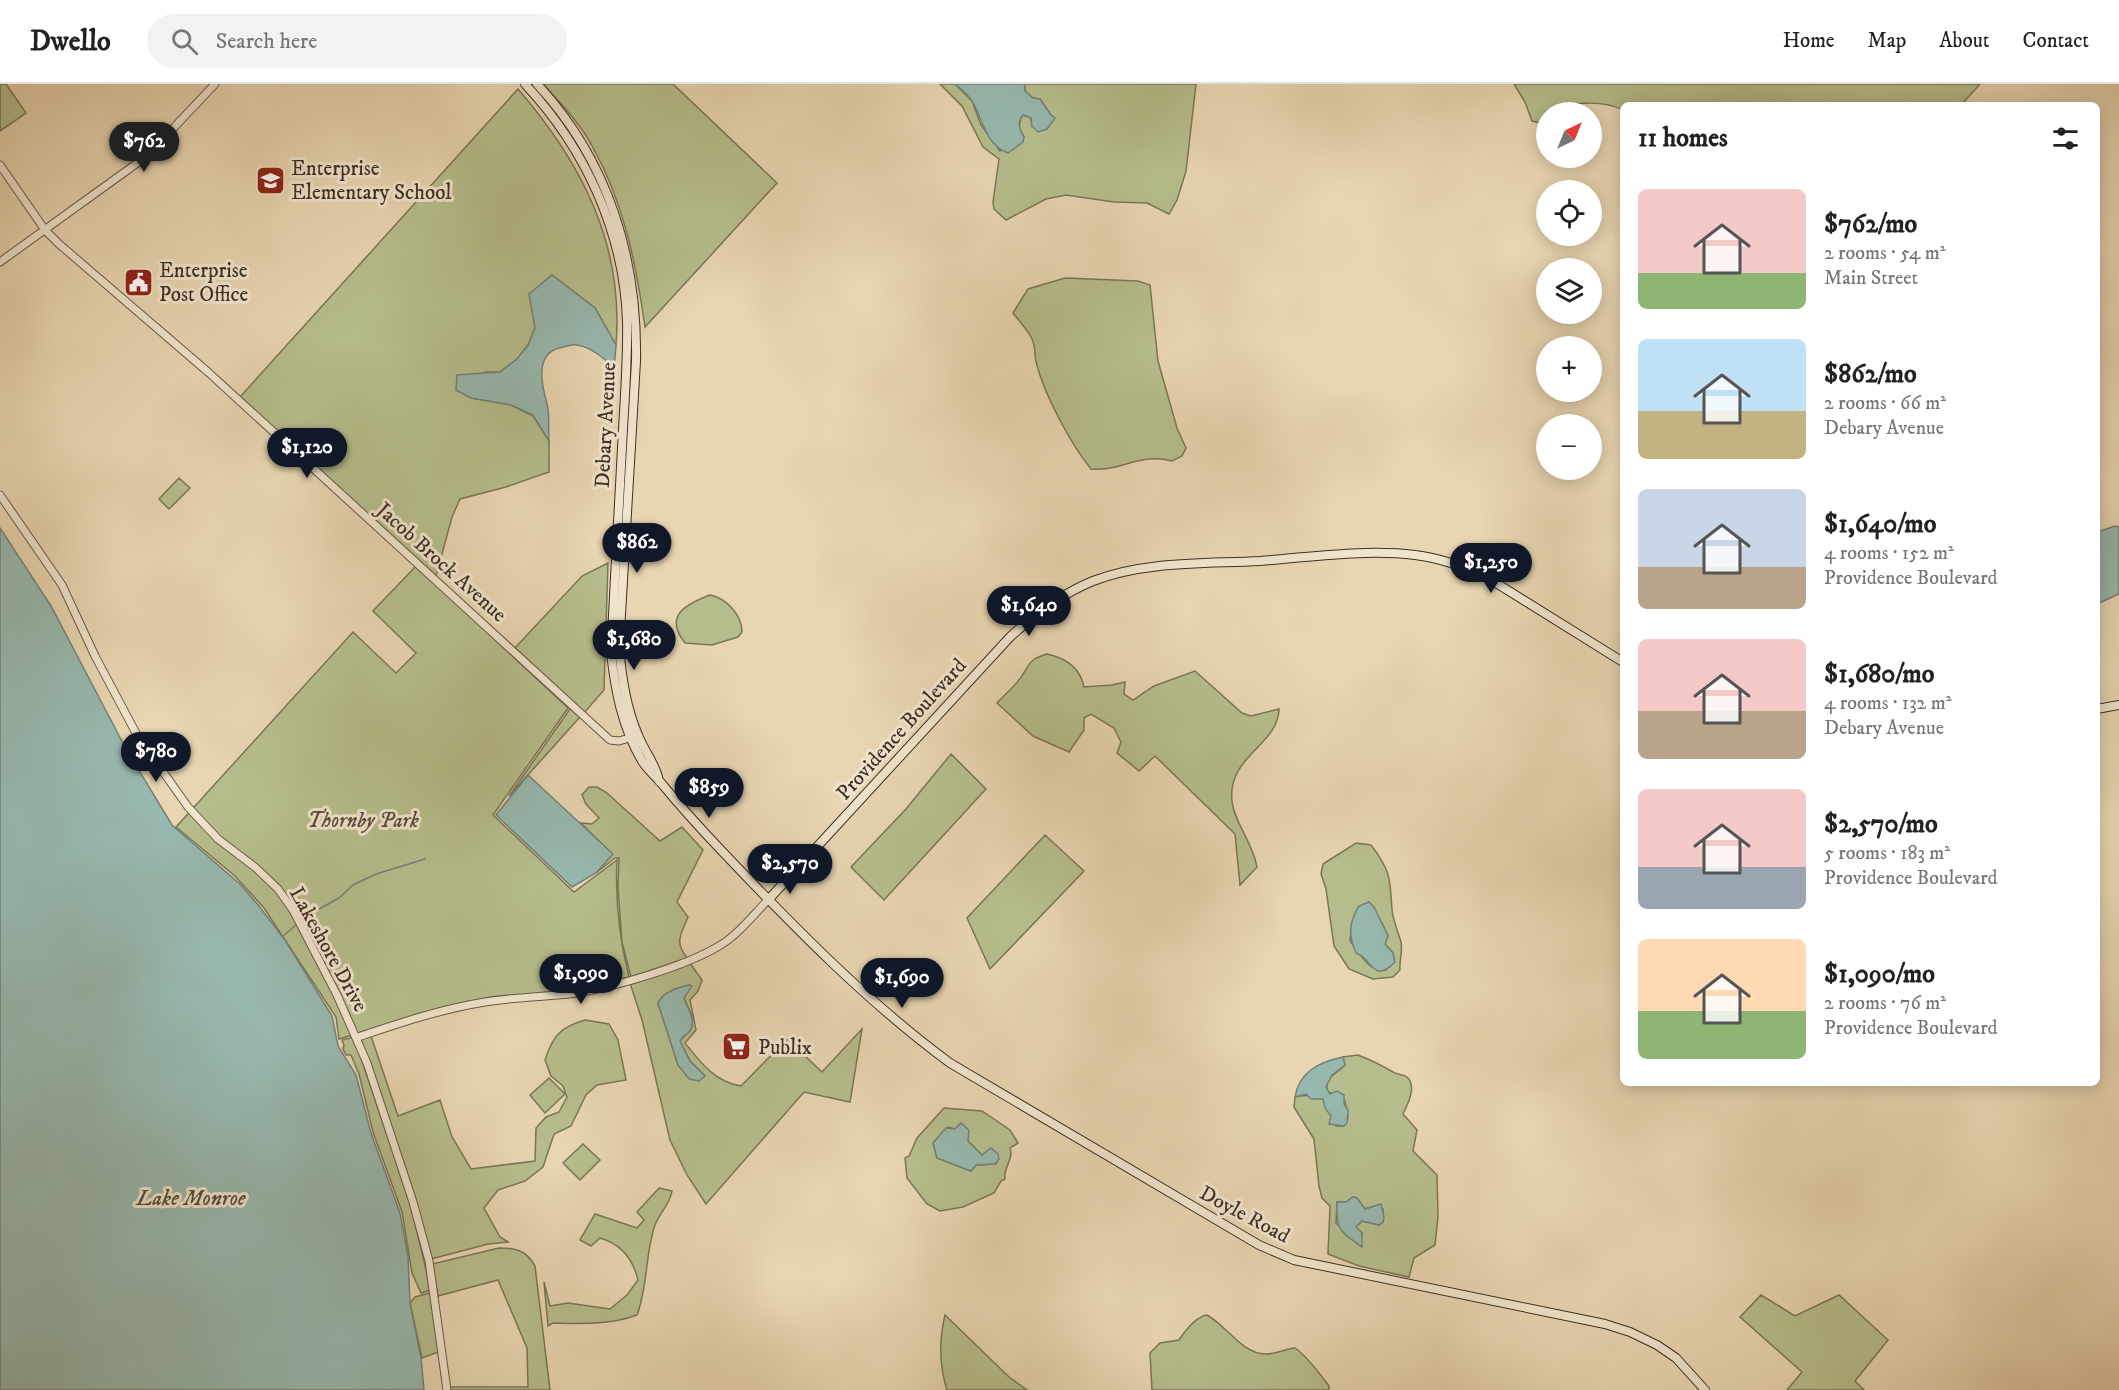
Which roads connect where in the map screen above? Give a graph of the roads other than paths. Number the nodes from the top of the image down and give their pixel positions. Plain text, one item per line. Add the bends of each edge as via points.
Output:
1 (215, 84) edge
2 (525, 84) edge
3 (537, 84) edge
4 (0, 165) edge
5 (45, 230) junction
6 (0, 262) edge
7 (0, 495) edge
8 (1620, 660) edge
9 (2119, 705) edge
10 (2100, 708) edge
11 (634, 737) junction
12 (769, 899) junction
13 (872, 999) joint
14 (358, 1037) junction
15 (447, 1390) edge
16 (1705, 1390) edge

1 - 5 street via 147,156
2 - 11 main road, Debary Avenue via 566,134 596,188 617,249 624,291 626,357 611,652 614,684
3 - 11 main road, Debary Avenue via 574,130 604,183 625,245 633,286 636,361 619,648
4 - 5 street, Jacob Brock Avenue
5 - 6 street
5 - 11 street, Jacob Brock Avenue via 208,372 610,740
7 - 14 street, Lakeshore Drive via 62,585 137,735 188,807 218,839 270,882 293,909
8 - 12 main road, Providence Boulevard via 1488,578 1434,558 1378,553 1160,567 1115,574 1049,604 1010,637
9 - 10 main road
11 - 12 main road, Debary Avenue via 651,775
12 - 13 main road, Debary Avenue
12 - 14 street, Providence Boulevard via 720,946 697,958 578,993 439,1011
13 - 16 main road, Doyle Road via 950,1063 1259,1245 1294,1260 1613,1327 1657,1345 1676,1358
14 - 15 street, Lakeshore Drive via 429,1261

